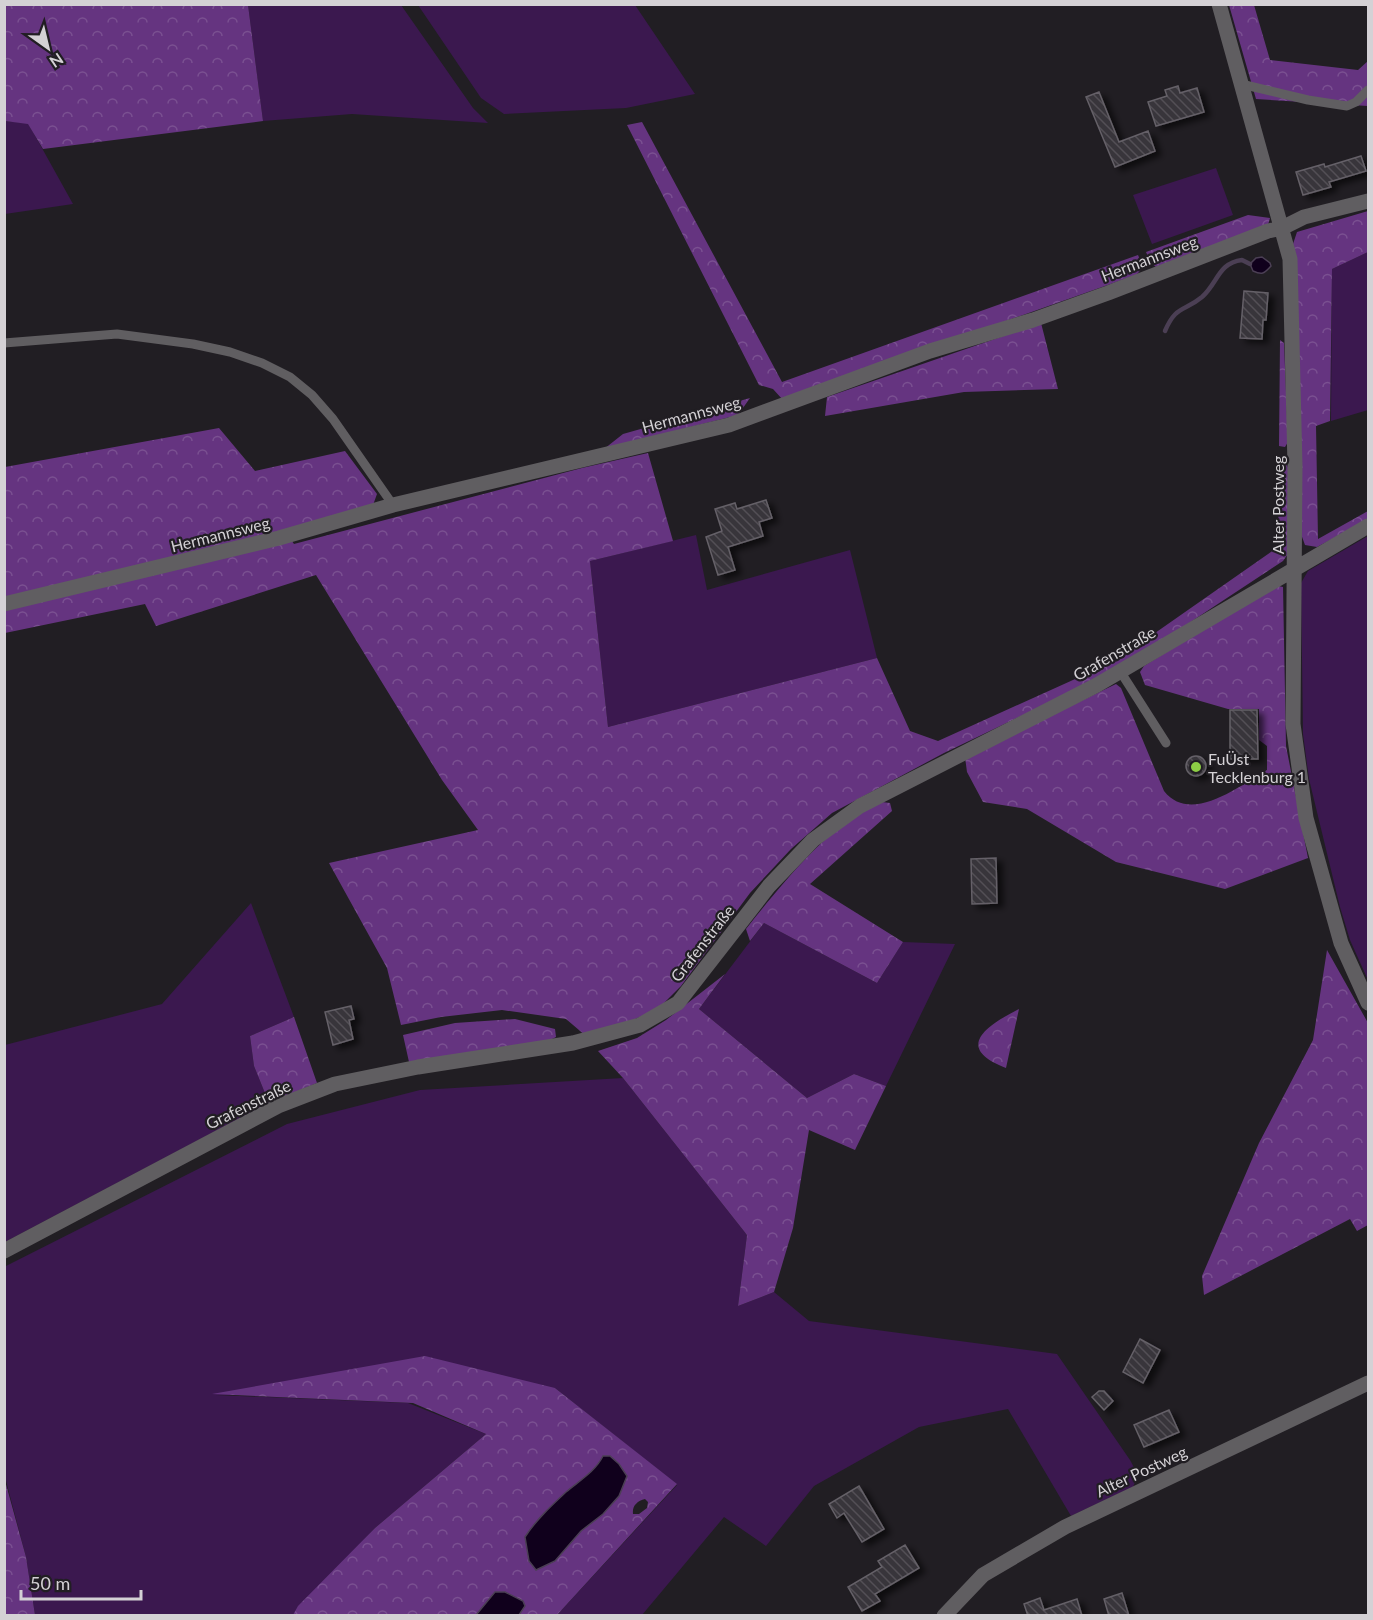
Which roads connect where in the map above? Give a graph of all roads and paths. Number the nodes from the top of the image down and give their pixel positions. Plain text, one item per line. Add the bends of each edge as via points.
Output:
1 (1220, 4) edge
2 (1241, 84) junction
3 (1368, 90) edge
4 (1368, 201) edge
5 (1282, 228) junction
6 (4, 343) edge
7 (393, 505) junction
8 (1368, 526) edge
9 (1295, 568) junction
10 (4, 604) edge
11 (1120, 671) junction
12 (1166, 743) dead end
13 (1368, 1003) edge
14 (4, 1251) edge
15 (1368, 1383) edge
16 (944, 1616) edge

1 - 2 street, Alter Postweg
2 - 3 lane via 1347,106
2 - 5 street, Alter Postweg
4 - 5 street, Hermannsweg via 1304,217
5 - 7 street, Hermannsweg via 1044,316 930,351 729,425
5 - 9 street, Alter Postweg via 1290,259
6 - 7 lane via 117,334 193,344 262,363 290,377 312,395
7 - 10 street, Hermannsweg via 279,538
8 - 9 street, Grafenstraße
9 - 11 street, Grafenstraße
9 - 13 street, Alter Postweg via 1293,724 1306,818 1341,944
11 - 12 lane
11 - 14 street, Grafenstraße via 860,806 813,840 769,886 678,1003 640,1025 573,1043 335,1084 278,1106
15 - 16 street, Alter Postweg via 1065,1527 983,1575

